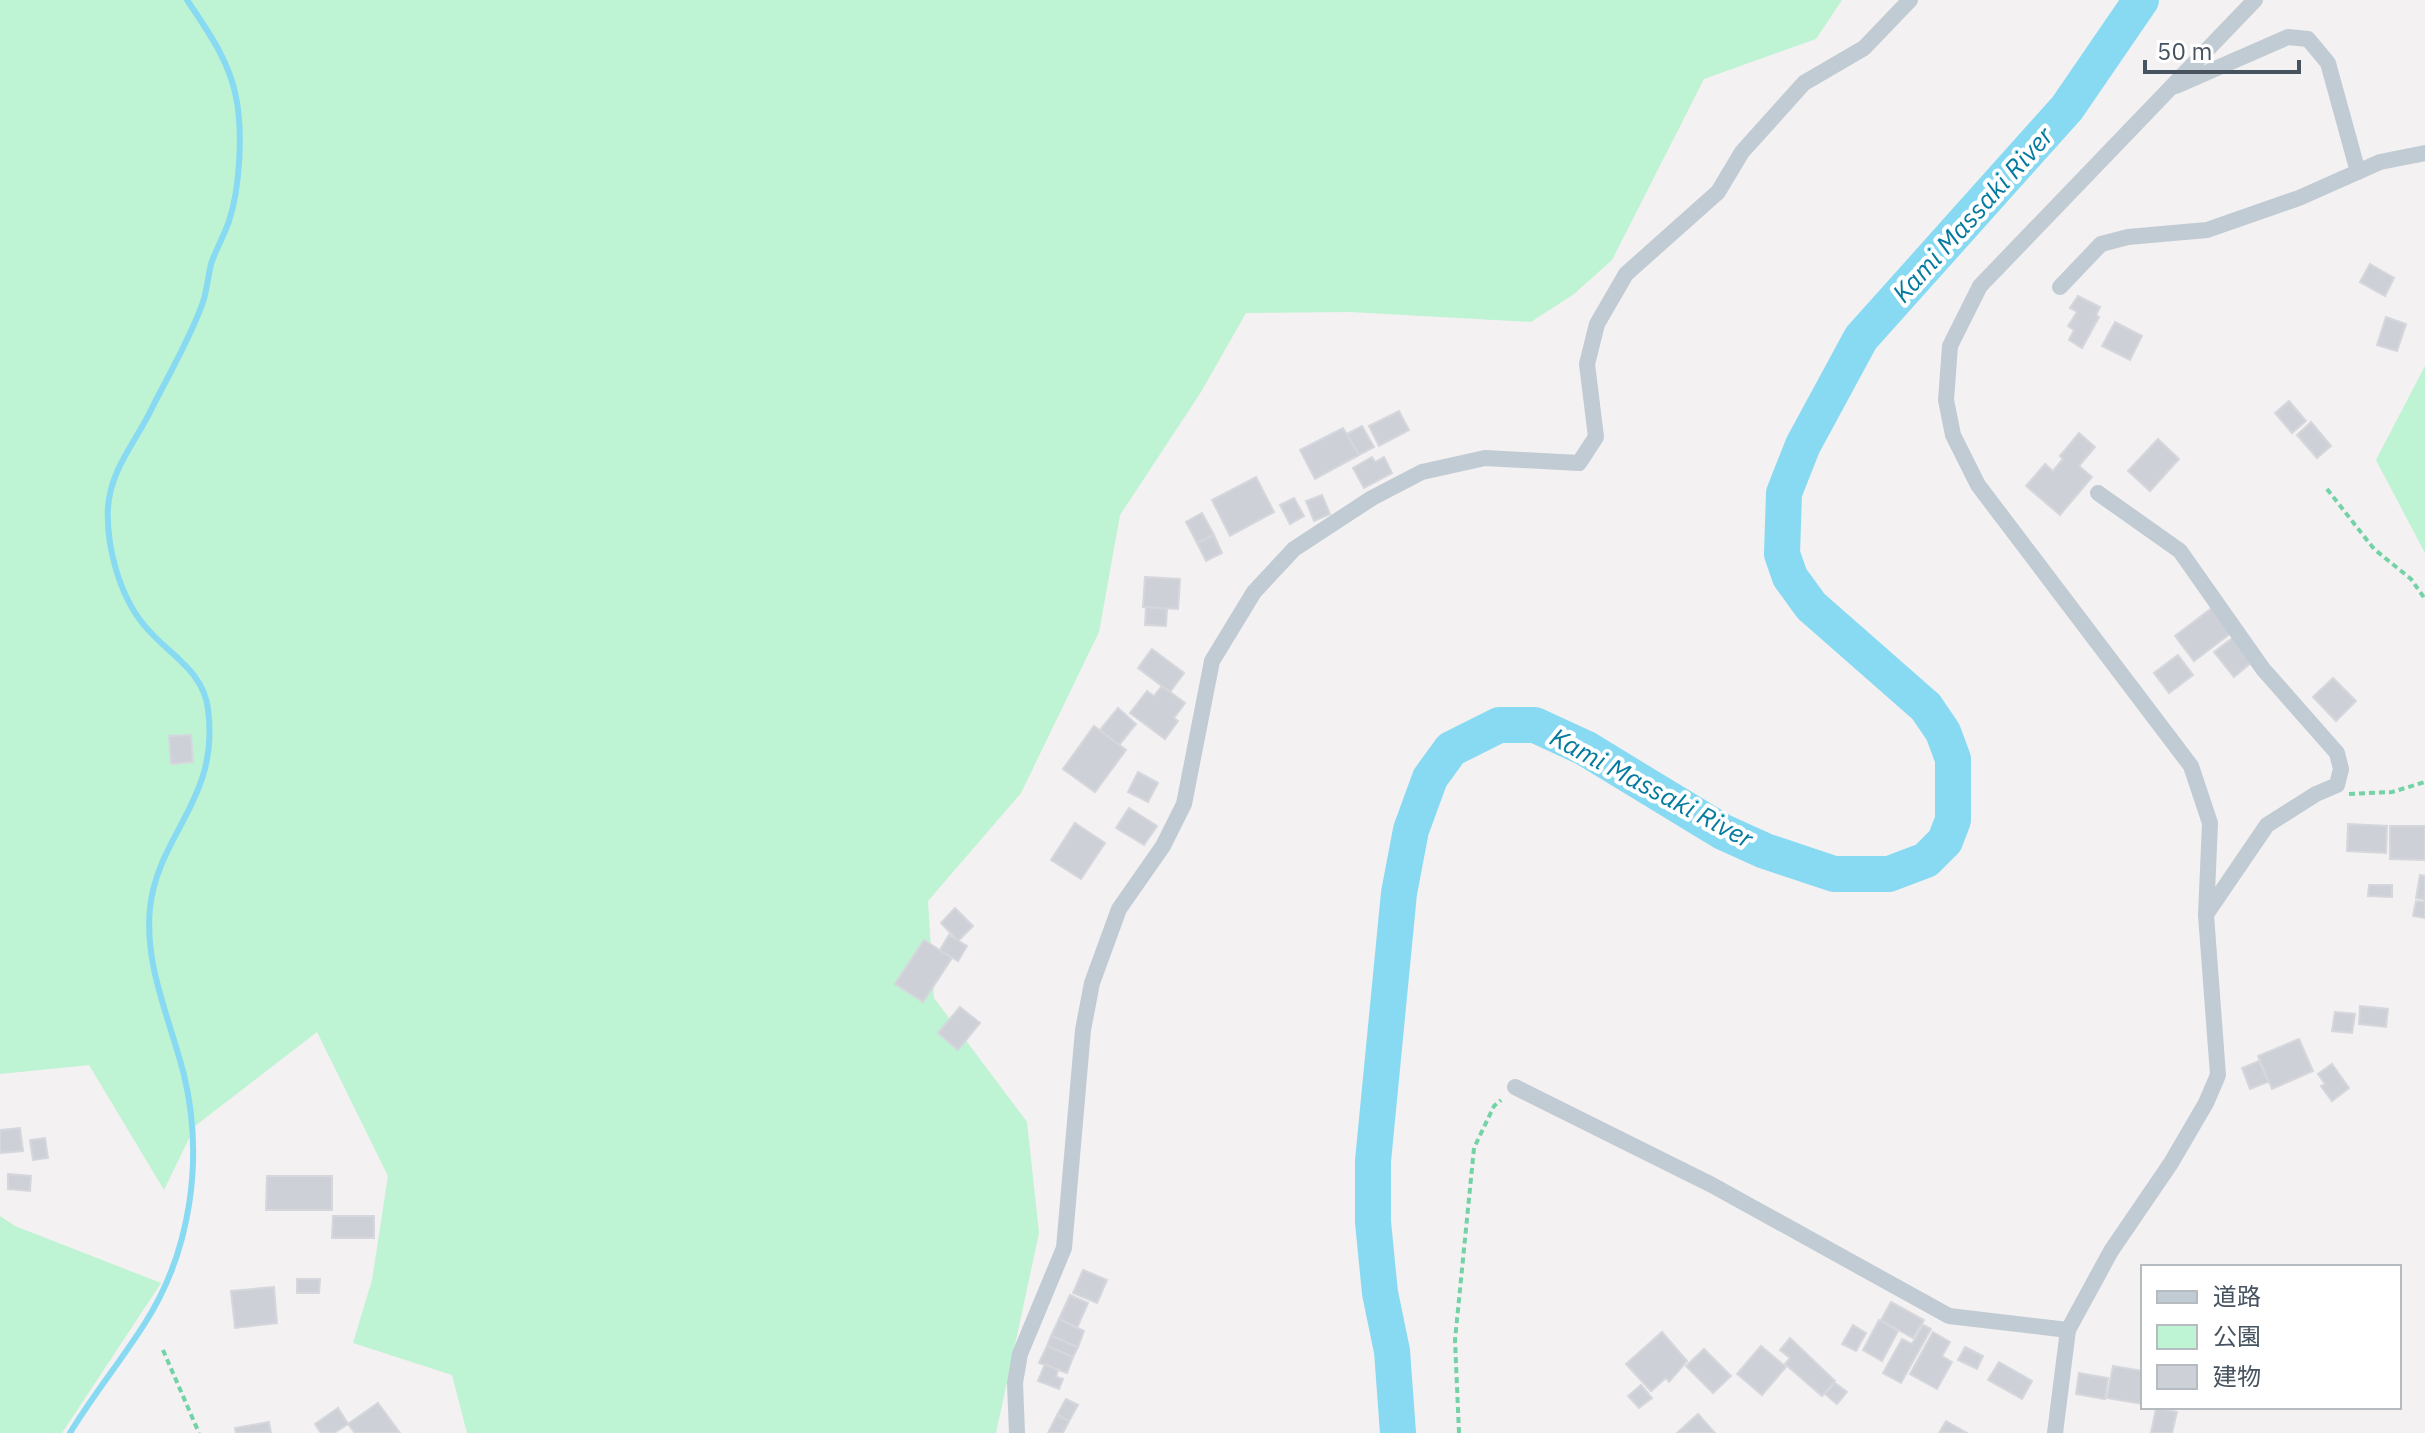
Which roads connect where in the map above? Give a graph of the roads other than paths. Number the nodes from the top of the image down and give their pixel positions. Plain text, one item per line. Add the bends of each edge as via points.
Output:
1 (1910, 0) edge
2 (2255, 0) edge
3 (2169, 89) junction
4 (2425, 153) edge
5 (2358, 172) junction
6 (2060, 287) dead end
7 (2098, 493) dead end
8 (2206, 915) junction
9 (1515, 1087) road end
10 (2068, 1330) junction
11 (1017, 1433) edge
12 (2055, 1433) edge

1 - 11 street via 1864,48 1804,83 1742,152 1718,192 1626,274 1597,324 1590,351 1596,437 1579,463 1485,458 1422,472 1294,549 1254,592 1212,661 1184,804 1163,846 1119,909 1092,983 1083,1030 1064,1248 1020,1354
2 - 3 street
3 - 5 street via 2288,37 2308,39 2328,63
3 - 8 street via 1980,286 1950,346 1946,400 1953,435 1978,485 2191,766 2210,823
4 - 5 street
5 - 6 street via 2207,230 2101,244
7 - 8 street via 2180,551 2263,669 2337,753 2337,785 2267,825
8 - 10 street via 2218,1075 2171,1163 2111,1251
9 - 10 street via 1712,1185 1949,1316
10 - 12 street

